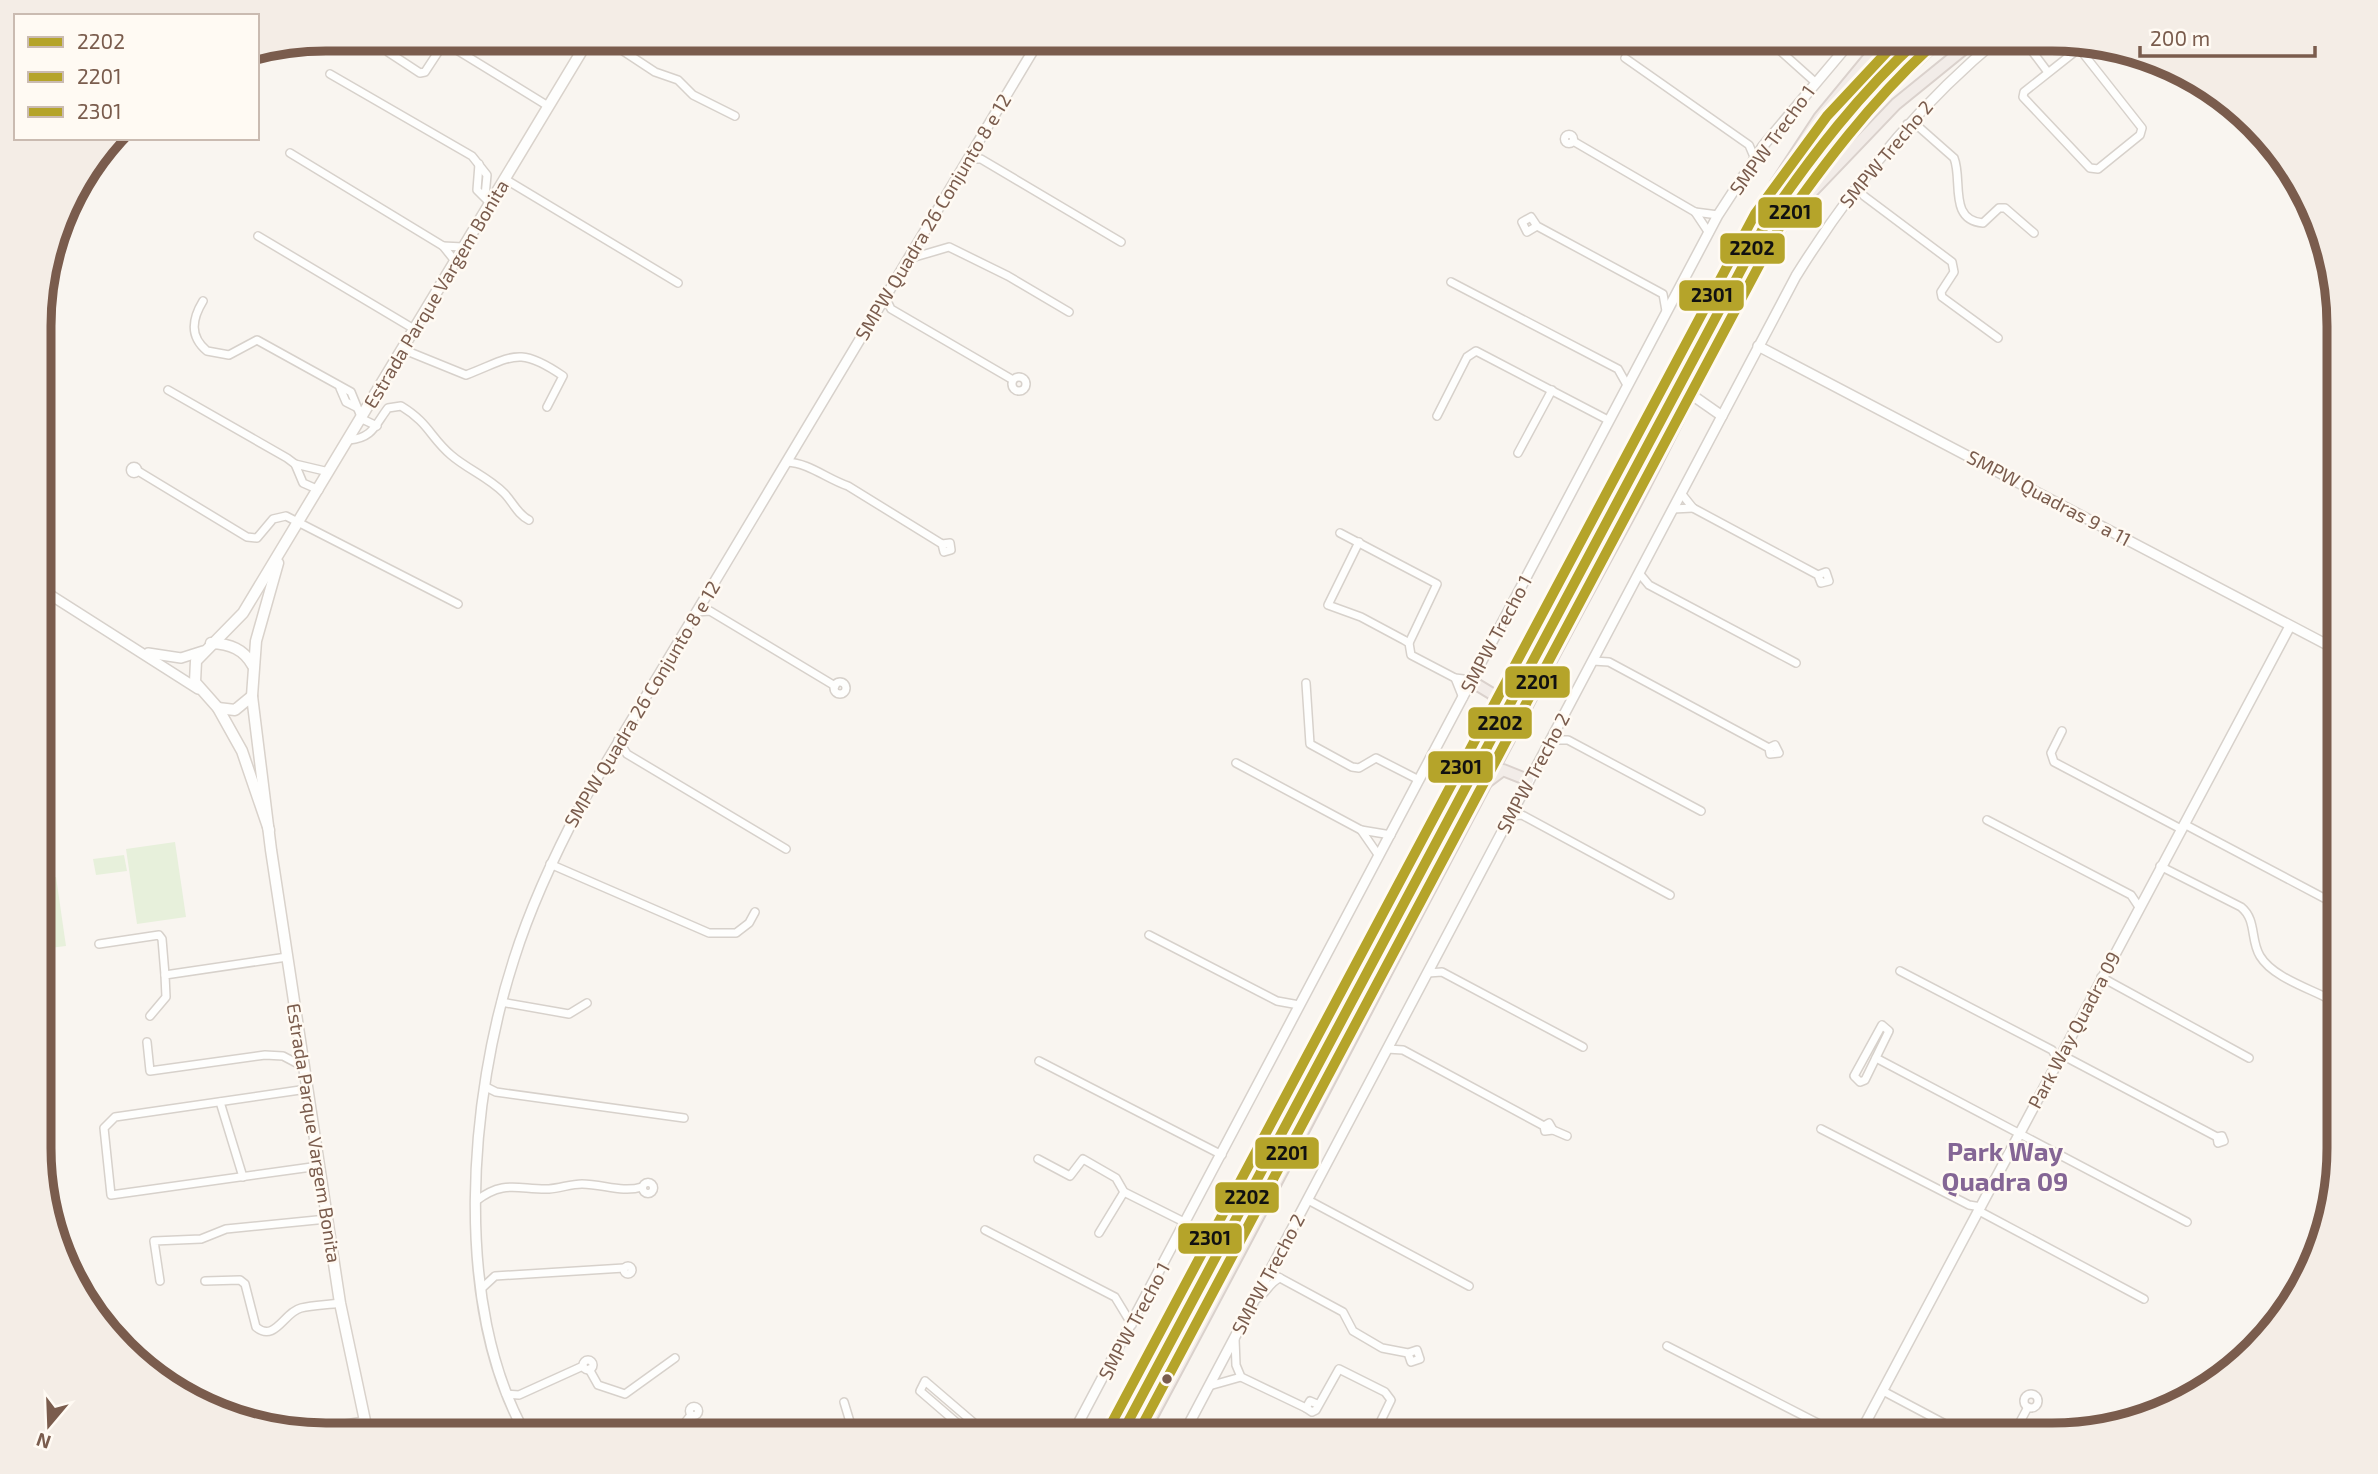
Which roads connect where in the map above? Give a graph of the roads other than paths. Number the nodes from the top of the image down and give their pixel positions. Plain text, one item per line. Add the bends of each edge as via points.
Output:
1 (388, 51) edge
2 (439, 51) edge
3 (461, 51) edge
4 (581, 51) edge
5 (624, 51) edge
6 (1032, 51) edge
7 (1781, 51) edge
8 (1842, 51) edge
9 (1873, 51) edge
10 (1896, 51) edge
11 (1928, 51) edge
12 (1960, 51) edge
13 (1984, 51) edge
14 (2032, 51) edge
15 (2075, 51) edge
16 (2083, 52) edge
17 (1625, 58) dead end
18 (2047, 71) junction
19 (330, 74) dead end
20 (1815, 82) junction
21 (548, 106) junction
22 (1916, 115) junction
23 (735, 116) dead end
24 (1908, 124) junction
25 (1920, 128) junction
26 (1573, 141) dead end
27 (1749, 145) junction
28 (976, 146) junction
29 (1763, 146) junction
30 (290, 153) dead end
31 (968, 159) junction
32 (981, 159) junction
33 (1755, 159) junction
34 (505, 179) junction
35 (1856, 186) junction
36 (1850, 195) junction
37 (1864, 196) junction
38 (487, 201) junction
39 (1795, 206) junction
40 (1695, 212) junction
41 (1718, 215) junction
42 (1760, 219) junction
43 (1536, 226) dead end
44 (1709, 233) junction
45 (2034, 233) dead end
46 (258, 236) dead end
47 (1121, 242) dead end
48 (443, 246) junction
49 (463, 247) junction
50 (908, 259) junction
51 (455, 261) junction
52 (1451, 282) dead end
53 (678, 283) dead end
54 (1679, 288) junction
55 (1663, 293) junction
56 (885, 298) junction
57 (203, 300) dead end
58 (890, 308) junction
59 (878, 309) junction
60 (1069, 312) dead end
61 (1666, 312) junction
62 (414, 329) junction
63 (1998, 338) dead end
64 (1758, 346) junction
65 (402, 349) junction
66 (1636, 368) junction
67 (1621, 371) junction
68 (1013, 380) dead end
69 (1627, 385) junction
70 (169, 390) dead end
71 (1552, 390) junction
72 (1692, 395) junction
73 (547, 407) dead end
74 (1437, 416) dead end
75 (1722, 416) junction
76 (362, 419) junction
77 (1608, 420) junction
78 (377, 426) junction
79 (349, 440) junction
80 (794, 449) junction
81 (1518, 453) dead end
82 (786, 462) junction
83 (800, 462) junction
84 (295, 464) junction
85 (309, 468) junction
86 (138, 471) dead end
87 (330, 472) junction
88 (316, 488) junction
89 (1681, 493) junction
90 (1693, 508) junction
91 (1672, 509) junction
92 (529, 520) dead end
93 (298, 522) junction
94 (1340, 533) dead end
95 (1359, 542) junction
96 (942, 544) dead end
97 (282, 549) junction
98 (1639, 573) junction
99 (1818, 575) dead end
100 (1633, 585) junction
101 (1649, 585) junction
102 (51, 595) edge
103 (705, 597) junction
104 (458, 604) dead end
105 (709, 611) junction
106 (696, 612) junction
107 (2290, 626) junction
108 (211, 643) junction
109 (1409, 643) junction
110 (2327, 645) edge
111 (136, 649) junction
112 (1598, 650) junction
113 (203, 651) junction
114 (1593, 660) junction
115 (1609, 662) junction
116 (1796, 663) dead end
117 (253, 666) junction
118 (1455, 678) junction
119 (1515, 679) junction
120 (1472, 680) junction
121 (1306, 683) dead end
122 (835, 686) dead end
123 (198, 689) junction
124 (252, 696) junction
125 (1463, 698) junction
126 (218, 708) junction
127 (1496, 715) junction
128 (1560, 723) junction
129 (2062, 731) dead end
130 (1508, 738) junction
131 (618, 740) junction
132 (1550, 740) junction
133 (1568, 740) junction
134 (1769, 748) dead end
135 (610, 754) junction
136 (627, 754) junction
137 (1236, 763) dead end
138 (1529, 778) junction
139 (1419, 780) junction
140 (1482, 786) junction
141 (1517, 804) junction
142 (1701, 811) dead end
143 (1522, 815) junction
144 (1510, 816) junction
145 (1987, 820) dead end
146 (2182, 826) junction
147 (269, 830) junction
148 (1361, 830) junction
149 (1391, 835) junction
150 (786, 849) dead end
151 (1379, 856) junction
152 (550, 864) junction
153 (2160, 866) junction
154 (2146, 894) junction
155 (1670, 895) dead end
156 (2131, 895) junction
157 (2327, 900) edge
158 (2139, 907) junction
159 (755, 912) dead end
160 (1149, 935) dead end
161 (99, 944) dead end
162 (287, 957) junction
163 (1435, 960) junction
164 (1900, 971) dead end
165 (1442, 972) junction
166 (1428, 973) junction
167 (165, 975) junction
168 (2101, 977) junction
169 (2325, 997) dead end
170 (501, 1002) junction
171 (587, 1003) dead end
172 (1282, 1003) junction
173 (1299, 1005) junction
174 (150, 1016) dead end
175 (1294, 1016) junction
176 (1393, 1039) junction
177 (147, 1042) dead end
178 (301, 1044) junction
179 (1583, 1047) dead end
180 (1387, 1049) junction
181 (1401, 1049) junction
182 (2058, 1053) junction
183 (283, 1056) junction
184 (1876, 1058) junction
185 (2249, 1058) dead end
186 (1039, 1061) dead end
187 (304, 1068) junction
188 (307, 1089) junction
189 (488, 1092) junction
190 (220, 1102) junction
191 (684, 1118) dead end
192 (1821, 1129) dead end
193 (2020, 1132) junction
194 (1567, 1136) dead end
195 (2217, 1137) dead end
196 (1222, 1155) junction
197 (1038, 1159) dead end
198 (319, 1166) junction
199 (243, 1177) junction
200 (642, 1187) dead end
201 (1124, 1192) junction
202 (1308, 1200) junction
203 (476, 1201) junction
204 (1979, 1211) junction
205 (327, 1219) junction
206 (2187, 1222) dead end
207 (1186, 1223) junction
208 (985, 1230) dead end
209 (1099, 1233) dead end
210 (624, 1268) dead end
211 (1269, 1272) junction
212 (1280, 1278) junction
213 (160, 1281) dead end
214 (205, 1281) dead end
215 (1469, 1286) dead end
216 (481, 1289) junction
217 (2144, 1299) dead end
218 (1254, 1300) junction
219 (340, 1303) junction
220 (1132, 1325) junction
221 (1235, 1338) junction
222 (1667, 1346) dead end
223 (1408, 1353) dead end
224 (675, 1358) dead end
225 (1241, 1377) junction
226 (1209, 1386) junction
227 (1883, 1391) junction
228 (506, 1394) junction
229 (520, 1395) junction
230 (844, 1402) dead end
231 (953, 1403) junction
232 (2028, 1407) dead end
233 (512, 1409) junction
234 (944, 1412) junction
235 (691, 1415) dead end
236 (364, 1421) joint
237 (352, 1423) edge
238 (520, 1423) edge
239 (685, 1423) edge
240 (850, 1423) edge
241 (957, 1423) edge
242 (975, 1423) edge
243 (1079, 1423) edge
244 (1119, 1423) edge
245 (1148, 1423) edge
246 (1189, 1423) edge
247 (1380, 1423) edge
248 (1817, 1423) edge
249 (1866, 1423) edge
250 (1943, 1423) edge
251 (2019, 1423) edge

1 - 2 street via 420,73
3 - 21 street
4 - 21 main road, Estrada Parque Vargem Bonita
5 - 23 street
6 - 28 street, SMPW Quadra 26 Conjunto 8 e 12
7 - 20 street
8 - 20 street, SMPW Trecho 1
9 - 42 highway via 1819,118 1777,181
10 - 42 highway via 1807,151
11 - 39 highway via 1861,116
12 - 39 highway via 1896,104
13 - 22 street, SMPW Trecho 2
14 - 18 street
15 - 18 street
16 - 18 street via 2142,128 2142,133 2098,169 2091,168 2023,97
17 - 27 street
19 - 38 street via 480,163 477,190
20 - 29 street, SMPW Trecho 1
21 - 34 main road, Estrada Parque Vargem Bonita
22 - 24 street, SMPW Trecho 2
22 - 25 street
24 - 25 street
24 - 35 street, SMPW Trecho 2
25 - 45 street via 1954,158 1959,204 1970,219 1983,223 2005,208
26 - 40 street
27 - 29 street
27 - 33 street
28 - 31 street, SMPW Quadra 26 Conjunto 8 e 12
28 - 32 street
29 - 33 street, SMPW Trecho 1
30 - 48 street
31 - 32 street
31 - 50 street, SMPW Quadra 26 Conjunto 8 e 12
32 - 47 street
33 - 41 street, SMPW Trecho 1
34 - 38 main road, Estrada Parque Vargem Bonita
34 - 53 street
35 - 36 street, SMPW Trecho 2
35 - 37 street
36 - 37 street
36 - 64 street, SMPW Trecho 2 via 1802,266
37 - 63 street via 1952,262 1954,272 1942,297
38 - 49 main road, Estrada Parque Vargem Bonita
39 - 72 highway via 1754,273
40 - 41 street
40 - 44 street
41 - 44 street, SMPW Trecho 1
42 - 119 highway via 1662,393
43 - 55 street
44 - 54 street, SMPW Trecho 1
46 - 62 street
48 - 49 street
48 - 51 street
49 - 51 main road, Estrada Parque Vargem Bonita
50 - 56 street, SMPW Quadra 26 Conjunto 8 e 12
50 - 60 street via 948,247
51 - 62 main road, Estrada Parque Vargem Bonita
52 - 67 street
54 - 55 street
54 - 61 street, SMPW Trecho 1
55 - 61 street
56 - 58 street
56 - 59 street, SMPW Quadra 26 Conjunto 8 e 12
57 - 76 street via 193,327 207,351 229,355 257,340 340,388
58 - 59 street
58 - 68 street
59 - 80 street, SMPW Quadra 26 Conjunto 8 e 12
61 - 66 street, SMPW Trecho 1
62 - 65 main road, Estrada Parque Vargem Bonita
64 - 75 street, SMPW Trecho 2
64 - 107 street, SMPW Quadras 9 a 11
65 - 73 street via 466,375 524,355 540,360 563,376
65 - 76 main road, Estrada Parque Vargem Bonita
66 - 67 street
66 - 69 street, SMPW Trecho 1
67 - 69 street
69 - 77 street, SMPW Trecho 1
70 - 84 street
71 - 74 street via 1476,351 1468,357
71 - 77 street
71 - 81 street
72 - 75 street
72 - 130 highway
75 - 89 street, SMPW Trecho 2
76 - 78 street
76 - 79 main road, Estrada Parque Vargem Bonita
77 - 120 street, SMPW Trecho 1
78 - 79 street via 365,438
78 - 92 street via 388,408 395,406 422,418 451,455 495,485
79 - 87 main road, Estrada Parque Vargem Bonita
80 - 82 street, SMPW Quadra 26 Conjunto 8 e 12
80 - 83 street
82 - 83 street
82 - 103 street, SMPW Quadra 26 Conjunto 8 e 12
83 - 96 street
84 - 85 street
84 - 88 street via 303,483
85 - 87 street
85 - 88 street
86 - 93 street via 250,539 257,538 278,517
87 - 88 main road, Estrada Parque Vargem Bonita
88 - 93 main road, Estrada Parque Vargem Bonita
89 - 90 street
89 - 91 street, SMPW Trecho 2
90 - 91 street
90 - 99 street
91 - 98 street, SMPW Trecho 2
93 - 97 main road, Estrada Parque Vargem Bonita
93 - 104 street
94 - 95 street
95 - 109 street via 1437,584
95 - 109 street via 1328,605
97 - 108 main road, Estrada Parque Vargem Bonita via 243,613
97 - 117 main road, Estrada Parque Vargem Bonita via 260,618
98 - 100 street, SMPW Trecho 2
98 - 101 street
100 - 101 street
100 - 112 street, SMPW Trecho 2
101 - 116 street
102 - 111 street
103 - 105 street
103 - 106 street, SMPW Quadra 26 Conjunto 8 e 12
105 - 106 street
105 - 122 street
106 - 131 street, SMPW Quadra 26 Conjunto 8 e 12
107 - 110 street, SMPW Quadras 9 a 11
107 - 146 street, Park Way Quadra 09
108 - 113 main road, Estrada Parque Vargem Bonita
108 - 117 main road via 242,652
109 - 118 street via 1411,656
111 - 113 street via 163,657
111 - 123 street
112 - 114 street, SMPW Trecho 2
112 - 115 street
113 - 123 main road via 194,668
114 - 115 street
114 - 128 street, SMPW Trecho 2
115 - 134 street
117 - 124 main road, Estrada Parque Vargem Bonita
118 - 120 street
118 - 125 street
119 - 120 highway via 1496,688
119 - 127 highway
120 - 125 street, SMPW Trecho 1
120 - 127 highway via 1494,695
121 - 139 street via 1308,738 1313,747 1356,768 1378,758
123 - 126 main road, Estrada Parque Vargem Bonita
124 - 126 main road via 234,710
124 - 147 main road, Estrada Parque Vargem Bonita
125 - 139 street, SMPW Trecho 1
126 - 147 main road, Estrada Parque Vargem Bonita via 242,751
127 - 244 highway
128 - 132 street, SMPW Trecho 2
128 - 133 street
129 - 146 street via 2051,753 2054,762
130 - 138 highway via 1509,764
130 - 140 highway
131 - 135 street, SMPW Quadra 26 Conjunto 8 e 12
131 - 136 street
132 - 133 street
132 - 138 street, SMPW Trecho 2
133 - 142 street
135 - 136 street
135 - 152 street, SMPW Quadra 26 Conjunto 8 e 12
136 - 150 street
137 - 148 street
138 - 140 highway via 1503,770
138 - 141 street, SMPW Trecho 2
139 - 149 street, SMPW Trecho 1
140 - 245 highway
141 - 143 street
141 - 144 street, SMPW Trecho 2
143 - 144 street
143 - 155 street
144 - 163 street, SMPW Trecho 2
145 - 156 street
146 - 153 street, Park Way Quadra 09
146 - 157 street
147 - 162 main road, Estrada Parque Vargem Bonita
148 - 149 street
148 - 151 street
149 - 151 street, SMPW Trecho 1
151 - 173 street, SMPW Trecho 1
152 - 159 street via 709,933 736,933
152 - 170 street, SMPW Quadra 26 Conjunto 8 e 12
153 - 154 street, Park Way Quadra 09
153 - 169 street via 2245,910 2265,963
154 - 156 street
154 - 158 street, Park Way Quadra 09
156 - 158 street
158 - 168 street, Park Way Quadra 09
160 - 172 street
161 - 167 street via 159,935
162 - 167 street
162 - 178 main road, Estrada Parque Vargem Bonita
163 - 165 street
163 - 166 street, SMPW Trecho 2
164 - 182 street
165 - 166 street
165 - 179 street
166 - 176 street, SMPW Trecho 2
167 - 174 street via 166,997
168 - 182 street, Park Way Quadra 09
168 - 185 street
170 - 171 street via 569,1014
170 - 189 street, SMPW Quadra 26 Conjunto 8 e 12
172 - 173 street
172 - 175 street
173 - 175 street, SMPW Trecho 1
175 - 196 street, SMPW Trecho 1
176 - 180 street, SMPW Trecho 2
176 - 181 street
177 - 183 street via 150,1071
178 - 183 street
178 - 187 main road, Estrada Parque Vargem Bonita
180 - 181 street
180 - 202 street, SMPW Trecho 2
181 - 194 street via 1544,1126 1545,1132
182 - 193 street, Park Way Quadra 09
182 - 195 street
183 - 187 street
184 - 184 street via 1864,1082 1854,1079 1882,1025 1889,1031
184 - 193 street
186 - 196 street
187 - 188 main road, Estrada Parque Vargem Bonita
188 - 190 street
188 - 198 main road, Estrada Parque Vargem Bonita
189 - 191 street
189 - 203 street, SMPW Quadra 26 Conjunto 8 e 12
190 - 199 street
190 - 199 street via 115,1117 104,1128 111,1195
192 - 204 street
193 - 204 street, Park Way Quadra 09
193 - 206 street
196 - 207 street, SMPW Trecho 1
197 - 201 street via 1070,1176 1083,1159 1116,1178
198 - 199 street
198 - 205 main road, Estrada Parque Vargem Bonita
200 - 203 street via 584,1184 543,1189 520,1185 496,1189
201 - 207 street
201 - 209 street
202 - 211 street, SMPW Trecho 2
202 - 215 street
203 - 216 street, SMPW Quadra 26 Conjunto 8 e 12
204 - 217 street
204 - 227 street, Park Way Quadra 09
205 - 213 street via 226,1229 201,1239 155,1241
205 - 219 main road, Estrada Parque Vargem Bonita
207 - 220 street, SMPW Trecho 1
208 - 220 street via 1115,1297
210 - 216 street via 495,1276
211 - 212 street
211 - 218 street, SMPW Trecho 2
212 - 218 street
212 - 223 street via 1343,1312 1353,1331 1382,1348
214 - 219 street via 240,1280 245,1284 256,1327 264,1332 276,1329 300,1308
216 - 228 street, SMPW Quadra 26 Conjunto 8 e 12 via 489,1345
218 - 221 street, SMPW Trecho 2
219 - 236 main road, Estrada Parque Vargem Bonita
220 - 243 street, SMPW Trecho 1
221 - 225 street via 1234,1359
221 - 226 street, SMPW Trecho 2
222 - 248 street
224 - 229 street via 625,1394 597,1385 586,1368
225 - 226 street
225 - 247 street via 1306,1408 1310,1401 1317,1404 1339,1369 1385,1392 1391,1400
226 - 246 street, SMPW Trecho 2
227 - 249 street, Park Way Quadra 09
227 - 250 street
228 - 229 street
228 - 233 street, SMPW Quadra 26 Conjunto 8 e 12
229 - 233 street
230 - 240 street
231 - 234 street
231 - 234 street via 928,1381 920,1387
231 - 242 street
232 - 251 street
233 - 238 street, SMPW Quadra 26 Conjunto 8 e 12
234 - 241 street
235 - 239 street
236 - 237 street

